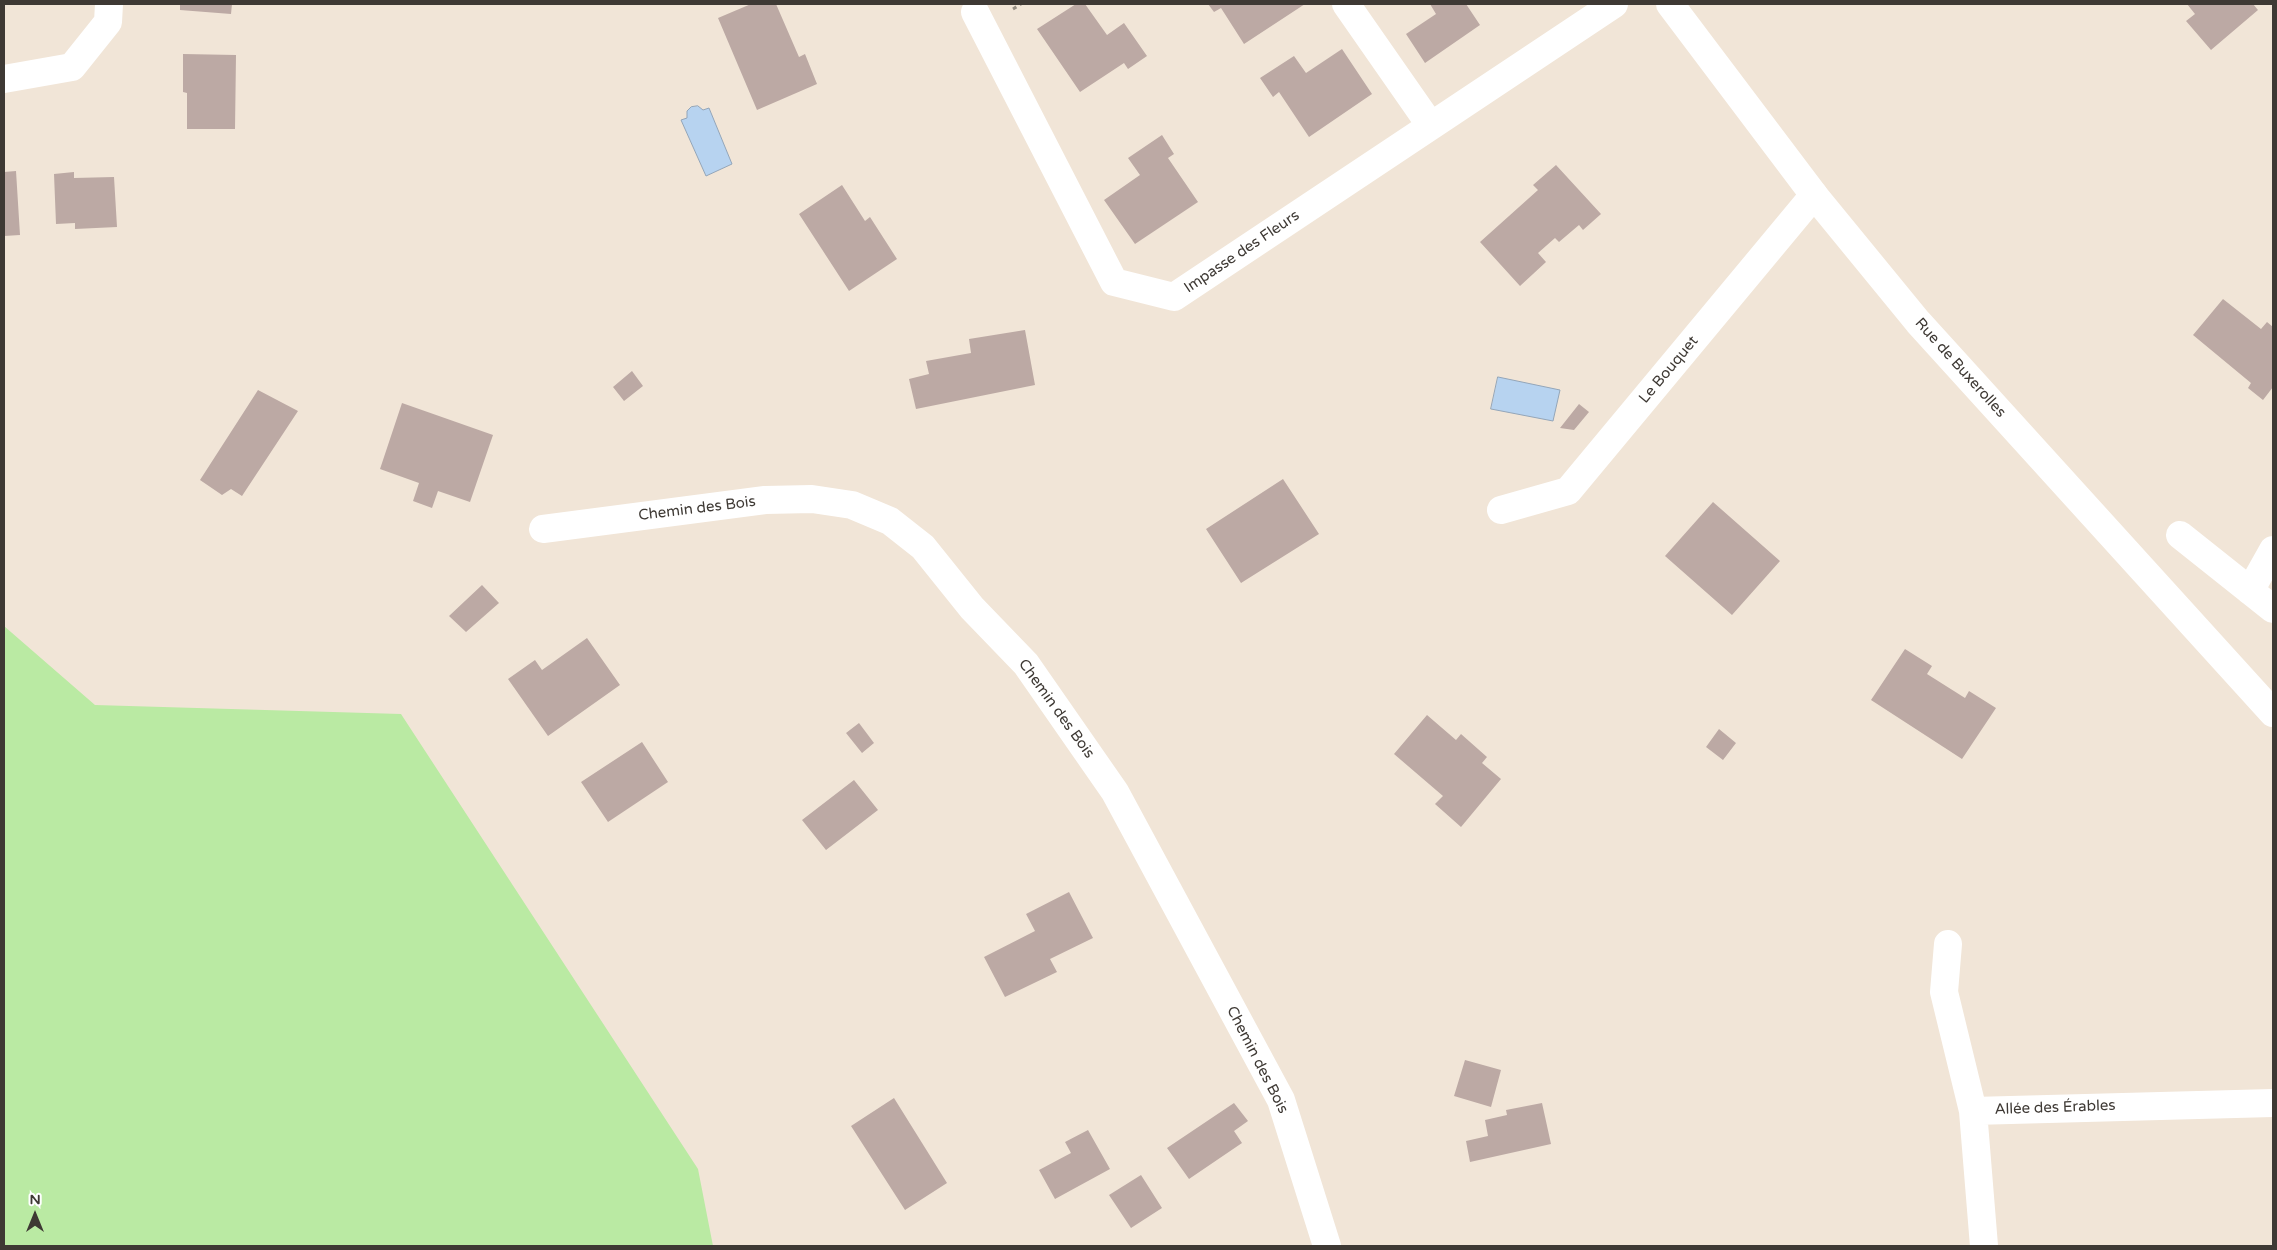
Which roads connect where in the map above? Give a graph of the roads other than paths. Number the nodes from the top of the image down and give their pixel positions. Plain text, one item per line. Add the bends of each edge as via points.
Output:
1 (1346, 4) edge
2 (1614, 4) edge
3 (1670, 4) edge
4 (975, 12) dead end
5 (108, 13) edge
6 (4, 78) edge
7 (1431, 126) junction
8 (1814, 195) junction
9 (1501, 510) dead end
10 (543, 529) dead end
11 (2180, 535) dead end
12 (2273, 550) edge
13 (2250, 591) junction
14 (2273, 609) edge
15 (2273, 713) edge
16 (1948, 944) dead end
17 (2273, 1103) edge
18 (1973, 1111) junction
19 (1328, 1246) edge
20 (1984, 1246) edge

1 - 7 street
2 - 7 street, Impasse des Fleurs
3 - 8 street, Rue de Buxerolles
4 - 7 street, Impasse des Fleurs via 1114,282 1174,297
5 - 6 street via 72,67
8 - 9 street, Le Bouquet via 1568,491
8 - 15 street, Rue de Buxerolles via 1918,322
10 - 19 street, Chemin des Bois via 765,500 812,499 852,505 890,520 923,547 972,608 1026,664 1115,792 1281,1100
11 - 13 street
12 - 13 street
13 - 14 street
16 - 18 street via 1944,992
17 - 18 street, Allée des Érables
18 - 20 street, Allée des Érables

